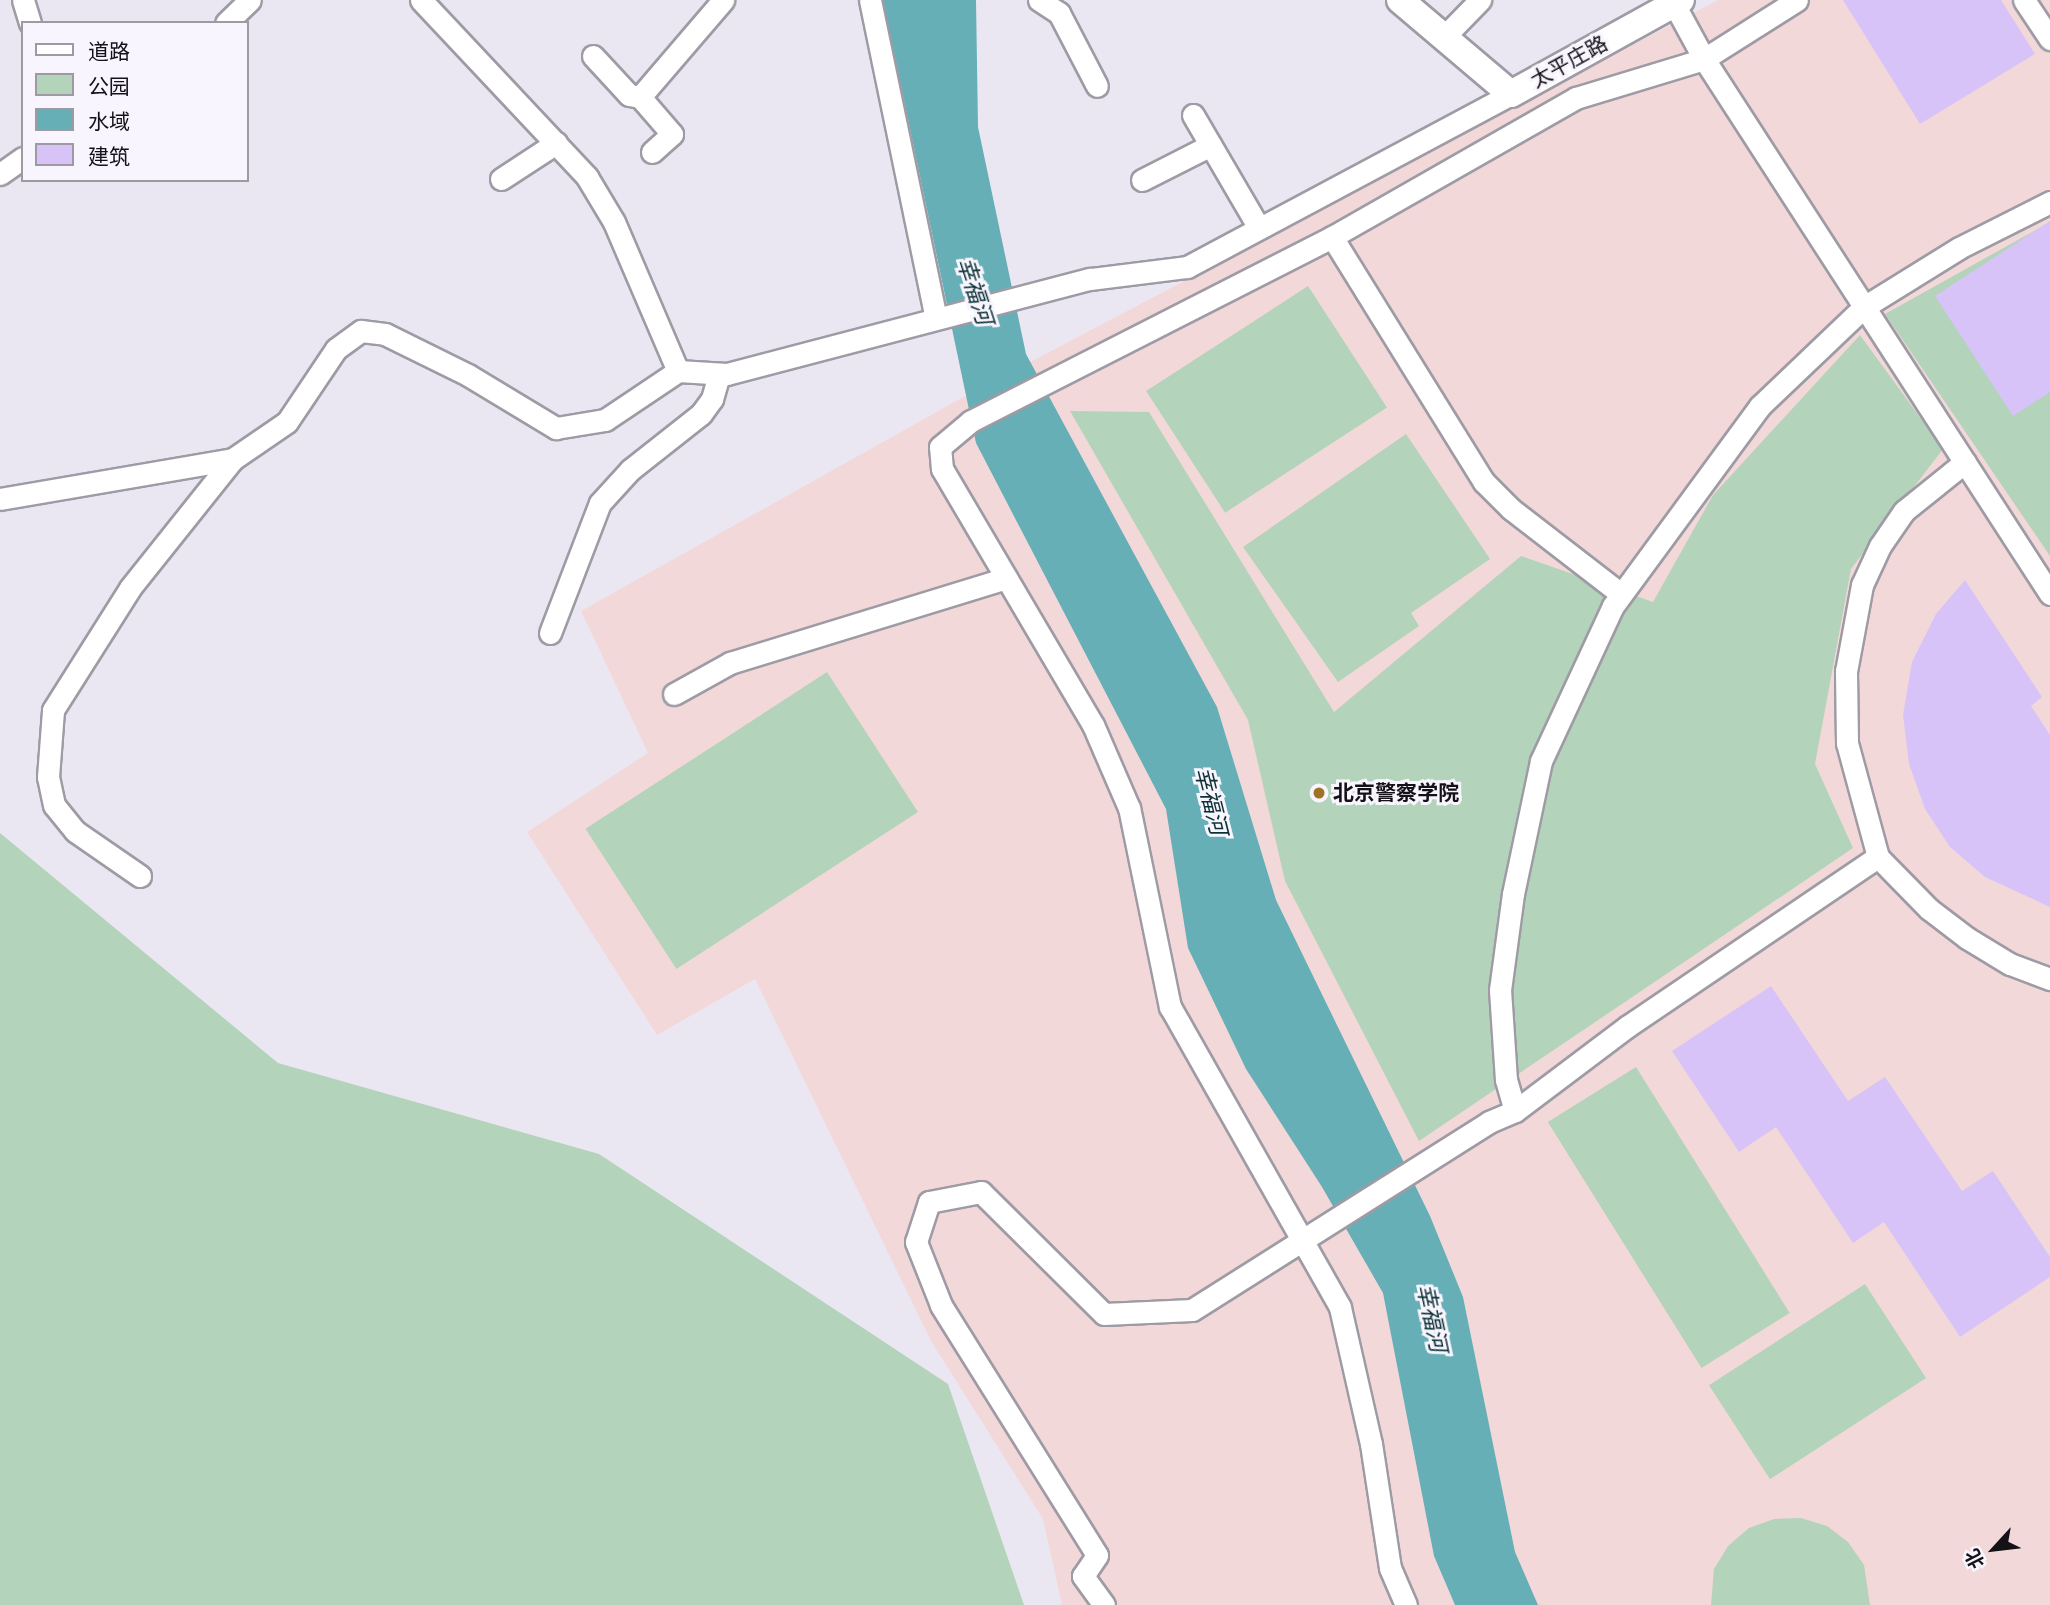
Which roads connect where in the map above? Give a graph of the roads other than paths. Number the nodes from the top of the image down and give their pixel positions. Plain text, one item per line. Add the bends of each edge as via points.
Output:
1 (23, 0) edge
2 (250, 0) edge
3 (421, 0) edge
4 (723, 0) edge
5 (870, 0) edge
6 (1039, 0) edge
7 (1400, 0) edge
8 (1480, 0) edge
9 (1797, 0) edge
10 (2024, 0) edge
11 (1677, 2) edge
12 (1068, 7) edge
13 (29, 21) edge
14 (228, 21) edge
15 (1444, 37) junction
16 (2050, 39) edge
17 (593, 56) dead end
18 (1704, 59) junction
19 (1097, 86) dead end
20 (1511, 94) junction
21 (640, 97) junction
22 (1192, 115) dead end
23 (556, 143) junction
24 (1211, 145) junction
25 (652, 152) dead end
26 (21, 159) edge
27 (0, 174) edge
28 (501, 179) dead end
29 (1142, 180) dead end
30 (2050, 202) edge
31 (1259, 228) junction
32 (1332, 237) junction
33 (1864, 307) junction
34 (940, 317) junction
35 (678, 371) junction
36 (719, 374) junction
37 (233, 459) junction
38 (1965, 462) junction
39 (0, 499) edge
40 (1006, 578) junction
41 (1621, 594) junction
42 (2050, 594) edge
43 (550, 633) dead end
44 (674, 694) dead end
45 (1878, 858) junction
46 (140, 876) dead end
47 (2050, 979) edge
48 (1515, 1111) junction
49 (1303, 1241) junction
50 (1104, 1605) edge
51 (1406, 1605) edge

1 - 13 street
2 - 14 street
3 - 23 street
4 - 21 street
5 - 34 street
6 - 12 street
7 - 15 street, 太平庄路
8 - 15 street
9 - 18 street
10 - 16 street
11 - 18 street
11 - 20 street, 太平庄路
12 - 19 street
15 - 20 street, 太平庄路
17 - 21 street via 629,95
18 - 32 street via 1576,98
18 - 33 street
20 - 31 street
21 - 25 street via 672,134
22 - 24 street
23 - 28 street
23 - 35 street via 587,177 614,222
24 - 29 street
24 - 31 street
26 - 27 street
30 - 33 street via 1959,248
31 - 34 street via 1186,267 1101,276
32 - 40 street via 1058,374 971,421 940,447 942,469
32 - 41 street via 1484,482 1511,509
33 - 38 street
33 - 41 street via 1760,406
34 - 36 street
35 - 36 street
35 - 37 street via 605,420 556,428 468,375 385,334 361,331 336,349 287,422
36 - 43 street via 712,399 701,414 630,470 600,503
37 - 39 street
37 - 46 street via 130,588 53,710 48,777 54,805 75,831
38 - 42 street
38 - 45 street via 1904,511 1880,546 1862,585 1846,671 1847,743
40 - 44 street via 730,663
40 - 49 street via 1093,725 1129,808 1170,1007
41 - 48 street via 1541,761 1518,867 1500,990 1506,1080
45 - 47 street via 1930,909 1967,937 2010,964
45 - 48 street via 1628,1026
48 - 49 street via 1429,1159
49 - 50 street via 1192,1310 1104,1314 981,1192 929,1202 916,1242 941,1305 1097,1555 1083,1576
49 - 51 street via 1340,1307 1371,1444 1390,1568

